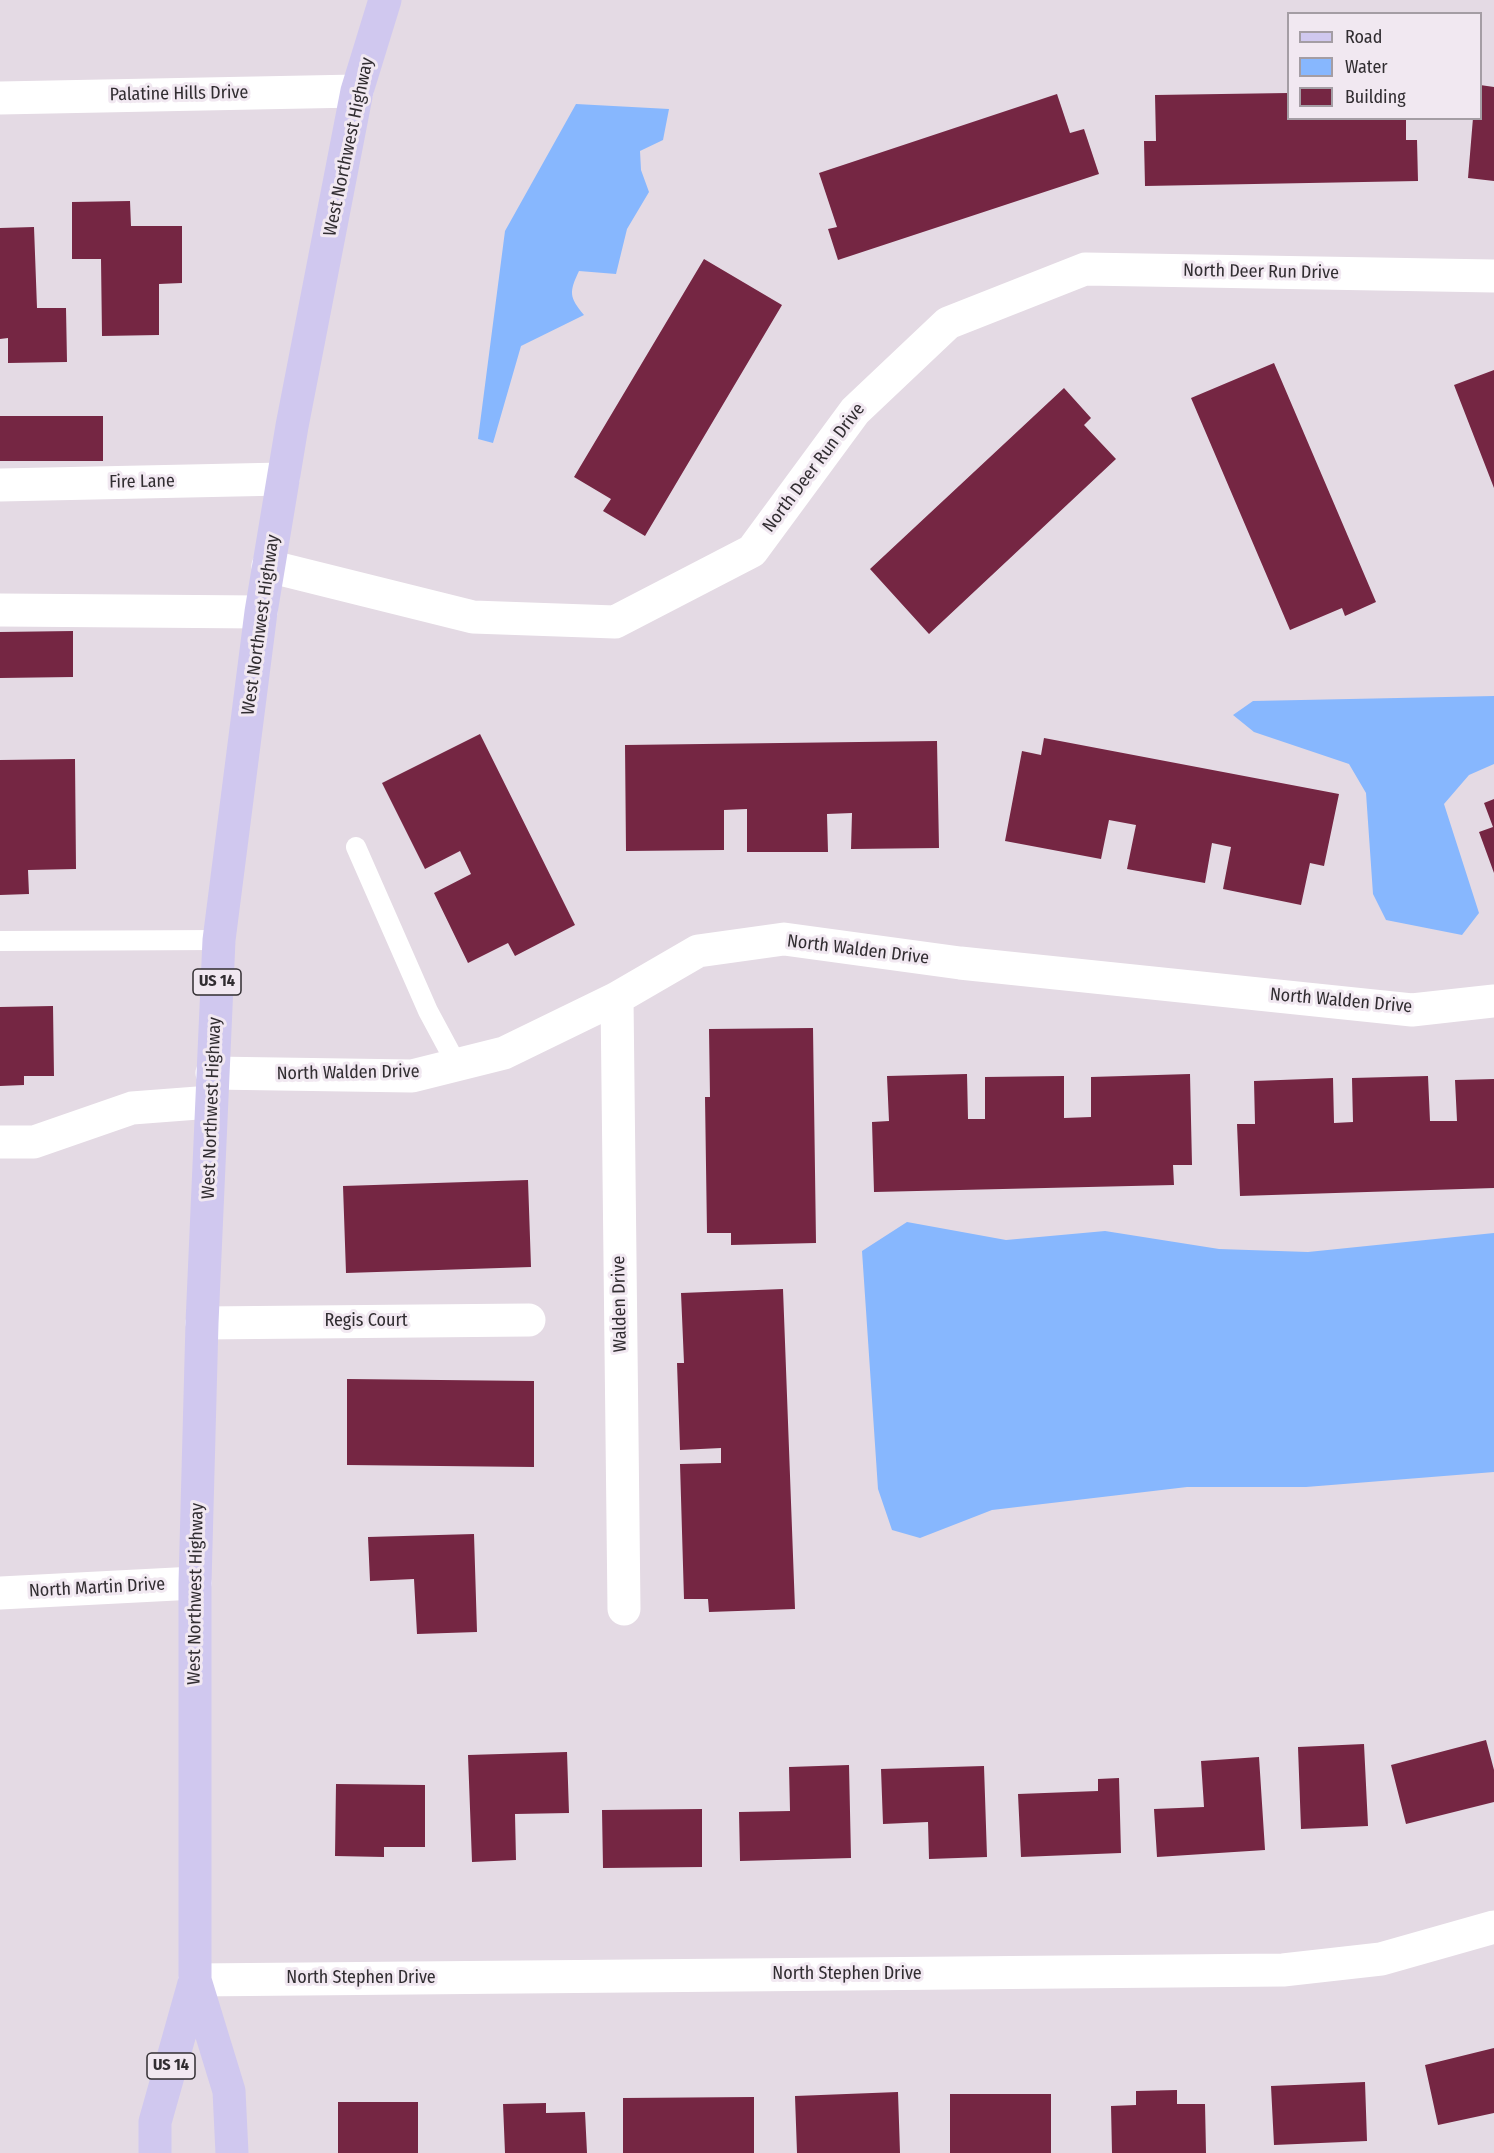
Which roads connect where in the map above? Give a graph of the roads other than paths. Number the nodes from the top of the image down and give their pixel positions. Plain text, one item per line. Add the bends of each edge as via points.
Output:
1 (385, 0) edge
2 (357, 91) junction
3 (0, 98) edge
4 (1494, 276) edge
5 (283, 480) junction
6 (0, 485) edge
7 (268, 566) junction
8 (0, 610) edge
9 (261, 612) junction
10 (356, 847) dead end
11 (219, 940) junction
12 (0, 941) edge
13 (617, 998) junction
14 (1494, 1001) edge
15 (457, 1065) junction
16 (212, 1088) junction
17 (0, 1142) edge
18 (529, 1320) dead end
19 (202, 1323) junction
20 (195, 1582) junction
21 (0, 1593) edge
22 (624, 1609) dead end
23 (1494, 1928) edge
24 (195, 1980) junction
25 (155, 2153) edge
26 (232, 2153) edge

1 - 2 main road, West Northwest Highway / US 14
2 - 3 street, Palatine Hills Drive
2 - 5 main road, West Northwest Highway / US 14
4 - 7 street, North Deer Run Drive via 1085,269 948,323 855,411 752,551 615,622 473,617
5 - 6 street, Fire Lane
5 - 7 main road, West Northwest Highway / US 14
7 - 9 main road, West Northwest Highway / US 14
8 - 9 street
9 - 11 main road, West Northwest Highway / US 14
10 - 15 lane via 428,1011
11 - 12 lane
11 - 16 main road, West Northwest Highway / US 14
13 - 14 street, North Walden Drive via 698,951 784,939 972,964 1412,1010
13 - 15 street, North Walden Drive via 504,1053
13 - 22 street, Walden Drive
15 - 16 street, North Walden Drive via 412,1076
16 - 17 street, North Walden Drive via 132,1108 34,1142
16 - 19 main road, West Northwest Highway / US 14
18 - 19 street, Regis Court
19 - 20 main road, West Northwest Highway / US 14
20 - 21 street, North Martin Drive
20 - 24 main road, West Northwest Highway / US 14
23 - 24 street, North Stephen Drive via 1381,1959 1283,1970
24 - 25 main road, West Northwest Highway / US 14 via 156,2122
24 - 26 main road, West Northwest Highway / US 14 via 229,2091

